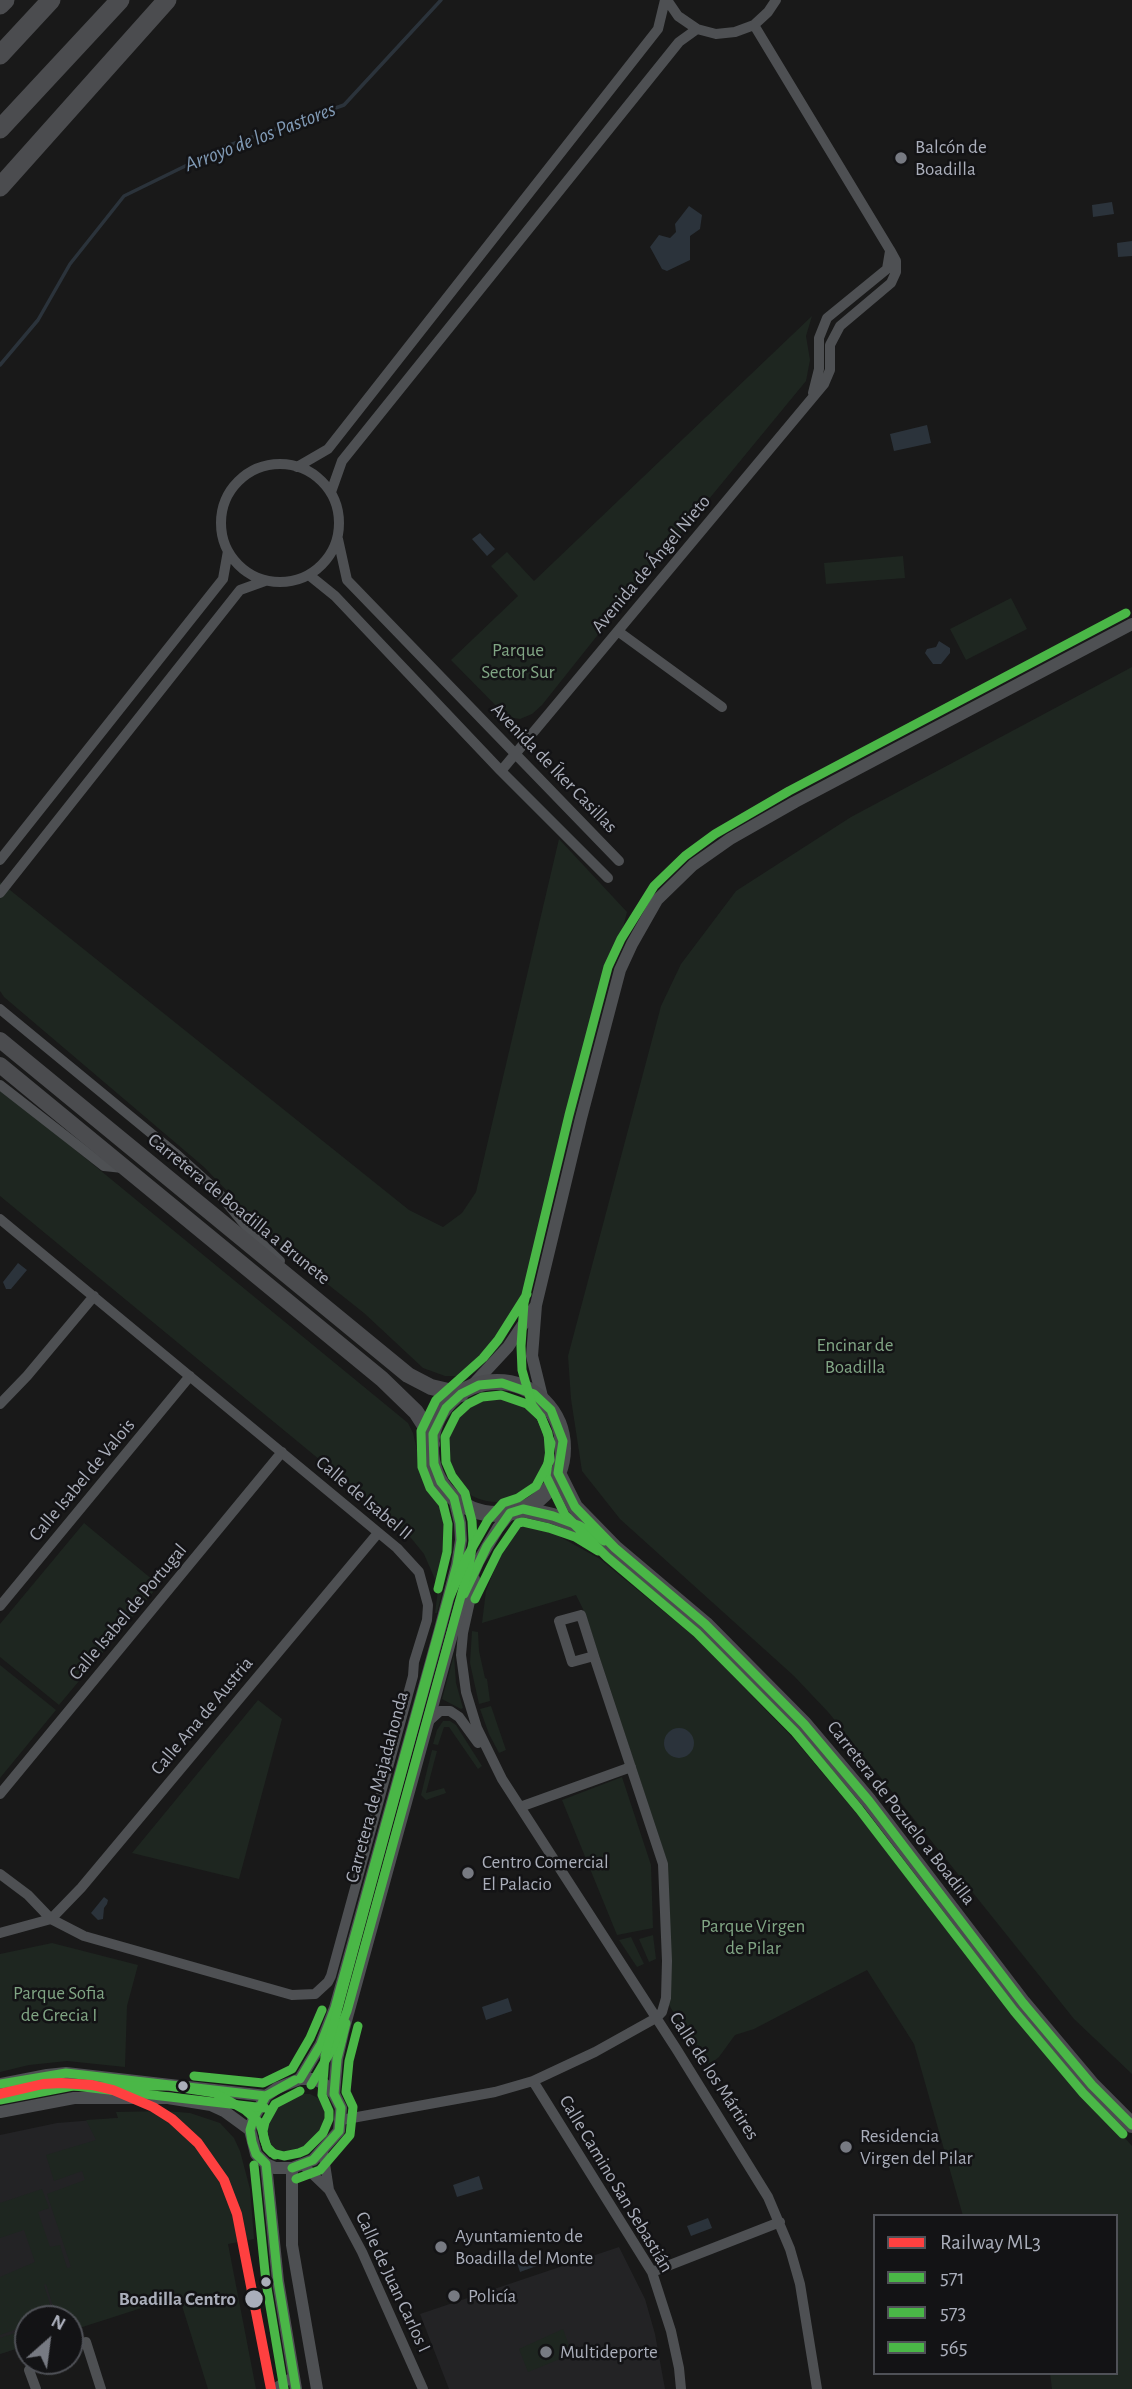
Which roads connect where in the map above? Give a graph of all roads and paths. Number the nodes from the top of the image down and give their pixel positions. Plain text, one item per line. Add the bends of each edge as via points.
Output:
1 (5, 0) edge
2 (51, 0) edge
3 (120, 0) edge
4 (167, 0) edge
5 (666, 0) edge
6 (776, 0) edge
7 (0, 5) edge
8 (754, 25) junction
9 (697, 29) junction
10 (0, 55) edge
11 (0, 130) edge
12 (4, 181) edge
13 (297, 467) junction
14 (331, 492) junction
15 (338, 539) junction
16 (228, 551) junction
17 (309, 575) junction
18 (265, 581) junction
19 (1132, 624) edge
20 (619, 632) junction
21 (722, 707) dead end
22 (516, 754) junction
23 (501, 771) junction
24 (0, 860) edge
25 (619, 860) dead end
26 (608, 878) dead end
27 (0, 893) edge
28 (0, 1004) edge
29 (0, 1009) edge
30 (19, 1025) junction
31 (0, 1040) edge
32 (0, 1065) edge
33 (0, 1084) edge
34 (126, 1168) junction
35 (0, 1219) edge
36 (94, 1296) junction
37 (536, 1305) junction
38 (345, 1324) junction
39 (190, 1376) junction
40 (465, 1392) junction
41 (543, 1401) junction
42 (0, 1404) edge
43 (432, 1444) junction
44 (282, 1452) junction
45 (558, 1474) junction
46 (454, 1497) junction
47 (516, 1511) junction
48 (378, 1533) junction
49 (487, 1546) junction
50 (615, 1548) junction
51 (0, 1606) edge
52 (594, 1656) dead end
53 (430, 1720) junction
54 (494, 1765) junction
55 (631, 1767) junction
56 (0, 1794) edge
57 (520, 1807) junction
58 (0, 1874) edge
59 (51, 1919) junction
60 (343, 1928) junction
61 (0, 1933) edge
62 (349, 1959) junction
63 (656, 2018) junction
64 (300, 2079) junction
65 (533, 2081) junction
66 (0, 2084) edge
67 (334, 2094) junction
68 (266, 2096) junction
69 (0, 2112) edge
70 (341, 2120) junction
71 (1132, 2125) edge
72 (250, 2130) junction
73 (323, 2151) junction
74 (266, 2164) junction
75 (298, 2167) junction
76 (329, 2190) junction
77 (780, 2222) junction
78 (652, 2272) junction
79 (86, 2342) dead end
80 (295, 2383) edge
81 (101, 2389) edge
82 (274, 2389) edge
83 (317, 2389) edge
84 (423, 2389) edge
85 (681, 2389) edge
86 (817, 2389) edge

1 - 7 highway
2 - 10 highway
3 - 11 highway
4 - 12 highway
5 - 9 street
5 - 13 street via 658,29 328,449
6 - 8 street
8 - 9 street via 716,34
8 - 20 street, Avenida de Ángel Nieto via 890,250 896,272 891,283 839,326 830,345 827,378
9 - 14 street via 679,42 342,461
13 - 14 street via 317,477
13 - 16 street via 273,465 253,471 233,487 223,507 221,530
14 - 15 street via 339,516
15 - 17 street via 327,560
15 - 22 street, Avenida de Íker Casillas via 347,580
16 - 18 street via 244,570
16 - 24 street via 223,579
17 - 18 street via 288,582
17 - 23 street, Avenida de Íker Casillas via 335,596
18 - 27 street via 240,590
19 - 37 street via 730,839 693,865 657,900 620,970
20 - 21 street
20 - 22 street, Avenida de Ángel Nieto
22 - 23 street, Avenida de Ángel Nieto
22 - 25 street, Avenida de Íker Casillas
23 - 26 street, Avenida de Íker Casillas
28 - 30 street
29 - 30 street
30 - 38 street via 216,1190 256,1238
31 - 38 main road, Carretera de Boadilla a Brunete
32 - 34 main road, Carretera de Boadilla a Brunete
33 - 34 street via 104,1166
34 - 43 main road, Carretera de Boadilla a Brunete via 382,1378 416,1412
35 - 36 street, Calle de Isabel II
36 - 39 street, Calle de Isabel II
36 - 42 street
37 - 40 street via 508,1348
37 - 41 street via 532,1356
38 - 40 main road, Carretera de Boadilla a Brunete via 420,1383
39 - 44 street, Calle de Isabel II
39 - 51 street, Calle Isabel de Valois
40 - 41 main road via 502,1383
40 - 43 main road via 440,1416
41 - 45 main road via 556,1419 563,1441
43 - 46 main road via 437,1474
44 - 48 street, Calle de Isabel II
44 - 56 street, Calle Isabel de Portugal
45 - 47 main road via 544,1495
45 - 50 main road, Carretera de Pozuelo a Boadilla via 575,1507
46 - 47 main road via 474,1510
46 - 62 street, Carretera de Majadahonda via 460,1531 457,1565
47 - 49 street, Carretera de Majadahonda
47 - 50 main road, Carretera de Pozuelo a Boadilla via 554,1516
48 - 59 street, Calle Ana de Austria
48 - 60 street, Calle de Isabel II via 419,1572 427,1620
49 - 53 street, Carretera de Majadahonda via 461,1602
49 - 54 street, Calle de los Mártires via 471,1595 461,1655 471,1709
50 - 71 main road, Carretera de Pozuelo a Boadilla via 705,1624 804,1724 869,1801 1023,2003
52 - 55 street
53 - 54 street, Calle de los Mártires via 440,1711 454,1714
53 - 67 street, Carretera de Majadahonda via 343,2032
54 - 57 street, Calle de los Mártires
55 - 57 street
55 - 63 street via 663,1864 666,1997
57 - 63 street, Calle de los Mártires
58 - 59 street, Calle de Isabel II
59 - 60 street, Calle de Isabel II via 84,1936 304,1996 315,1994 328,1982
59 - 61 street
60 - 62 street, Calle de Isabel II
62 - 64 street, Carretera de Majadahonda via 321,2044
63 - 65 street
63 - 77 street, Calle de los Mártires via 755,2172
64 - 67 street via 324,2084
64 - 68 street
65 - 70 street
65 - 78 street, Calle Camino San Sebastián
66 - 68 street via 66,2073
67 - 70 street
68 - 72 street
69 - 72 street via 74,2098 169,2098 211,2105
70 - 73 street via 339,2132
72 - 74 street via 256,2154
73 - 75 street
73 - 76 street, Calle de Juan Carlos I
74 - 75 street
74 - 80 street
75 - 76 street, Calle de Juan Carlos I
75 - 83 street via 292,2245
76 - 84 street, Calle de Juan Carlos I
77 - 78 street
77 - 86 street, Calle de los Mártires via 800,2284
78 - 85 street, Calle Camino San Sebastián via 671,2331
79 - 81 street
80 - 82 street

